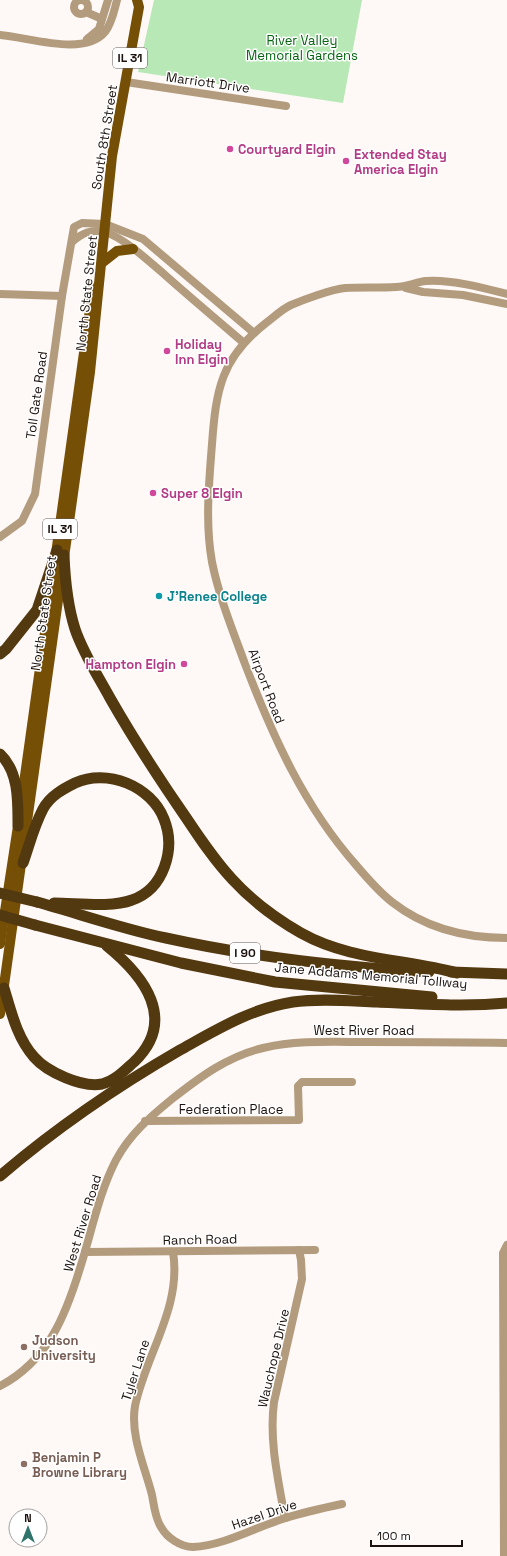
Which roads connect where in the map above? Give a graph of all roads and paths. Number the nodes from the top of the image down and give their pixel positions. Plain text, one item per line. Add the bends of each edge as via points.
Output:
1 (108, 0) edge
2 (117, 0) edge
3 (140, 2) edge
4 (86, 12) dead end
5 (102, 19) junction
6 (0, 35) edge
7 (83, 42) junction
8 (126, 82) junction
9 (286, 106) dead end
10 (104, 229) junction
11 (133, 249) junction
12 (103, 262) junction
13 (403, 287) junction
14 (0, 294) edge
15 (507, 294) edge
16 (62, 296) junction
17 (507, 304) edge
18 (254, 333) junction
19 (244, 343) junction
20 (0, 537) edge
21 (61, 552) junction
22 (0, 654) edge
23 (0, 754) edge
24 (18, 826) junction
25 (23, 863) junction
26 (0, 893) edge
27 (37, 902) junction
28 (0, 915) edge
29 (507, 938) edge
30 (103, 943) junction
31 (0, 944) edge
32 (457, 972) junction
33 (507, 974) edge
34 (4, 988) junction
35 (507, 999) edge
36 (507, 1003) edge
37 (0, 1014) edge
38 (507, 1043) edge
39 (352, 1082) dead end
40 (145, 1121) junction
41 (0, 1176) edge
42 (507, 1245) edge
43 (298, 1250) junction
44 (315, 1250) dead end
45 (85, 1252) junction
46 (174, 1252) junction
47 (0, 1386) edge
48 (342, 1504) dead end
49 (285, 1518) junction
50 (193, 1547) joint
51 (504, 1556) edge

1 - 5 street
2 - 7 street via 114,14 104,33 91,41
3 - 8 main road, South 8th Street / IL 31
4 - 5 street
5 - 7 street via 99,29
6 - 7 street via 59,44 74,45
8 - 9 street, Marriott Drive
8 - 10 main road, South 8th Street / IL 31 via 112,156
10 - 11 street, Toll Gate Road
10 - 12 main road, North State Street / IL 31
10 - 16 street, Toll Gate Road via 82,222 74,227
10 - 18 street, Toll Gate Road via 143,239
10 - 21 main road, North State Street / IL 31
11 - 12 main road via 117,251
11 - 19 street, Toll Gate Road
12 - 21 main road, North State Street / IL 31 via 90,372
13 - 15 street via 426,282 463,284
13 - 17 street
13 - 18 street, Airport Road via 342,288 289,306
14 - 16 street
16 - 20 street, Toll Gate Road via 35,494 22,521
18 - 19 street, Airport Road
19 - 29 street, Airport Road via 228,365 217,393 208,484 209,529 212,559 228,619 279,747 300,789 319,818 345,853 393,903 409,914 446,931
21 - 22 highway via 37,610
21 - 24 main road, North State Street / IL 31
21 - 25 main road, North State Street / IL 31
21 - 32 highway via 75,629 98,676 129,733 206,847 232,879 261,908 301,933 339,950
23 - 24 highway via 12,769 18,799
24 - 31 main road, North State Street / IL 31
25 - 27 highway via 43,808 59,791 86,778 103,777 127,782 150,797 164,818 169,844 166,868 147,892 133,900 119,903
25 - 34 main road, North State Street / IL 31
26 - 27 highway, Jane Addams Memorial Tollway / I 90, bridge
27 - 32 highway, Jane Addams Memorial Tollway / I 90 via 165,938 262,956 378,969
28 - 30 highway, Jane Addams Memorial Tollway / I 90, bridge
30 - 34 highway via 139,976 150,996 154,1016 154,1031 146,1048 124,1071 108,1082 92,1084 66,1078 40,1063 20,1034
30 - 35 highway, Jane Addams Memorial Tollway / I 90 via 181,963 276,982 430,997
32 - 33 highway, Jane Addams Memorial Tollway / I 90
34 - 37 main road, North State Street / IL 31
36 - 41 highway via 478,1006 348,1000 301,1002 254,1012 209,1034 94,1104
38 - 40 street, West River Road via 299,1042 262,1048 231,1059 200,1076
39 - 40 street, Federation Place via 302,1082 298,1086 299,1120
40 - 45 street, West River Road via 122,1149 106,1182
42 - 51 street via 503,1253
43 - 44 street, Ranch Road
43 - 46 street, Ranch Road
43 - 49 street, Wauchope Drive via 302,1279 272,1417 273,1442
45 - 46 street, Ranch Road
45 - 47 street, West River Road via 66,1311 55,1334 32,1363
46 - 50 street, Tyler Lane via 174,1290 138,1397 135,1430 160,1527 173,1540
48 - 49 street, Hazel Drive
49 - 50 street, Hazel Drive via 234,1537

